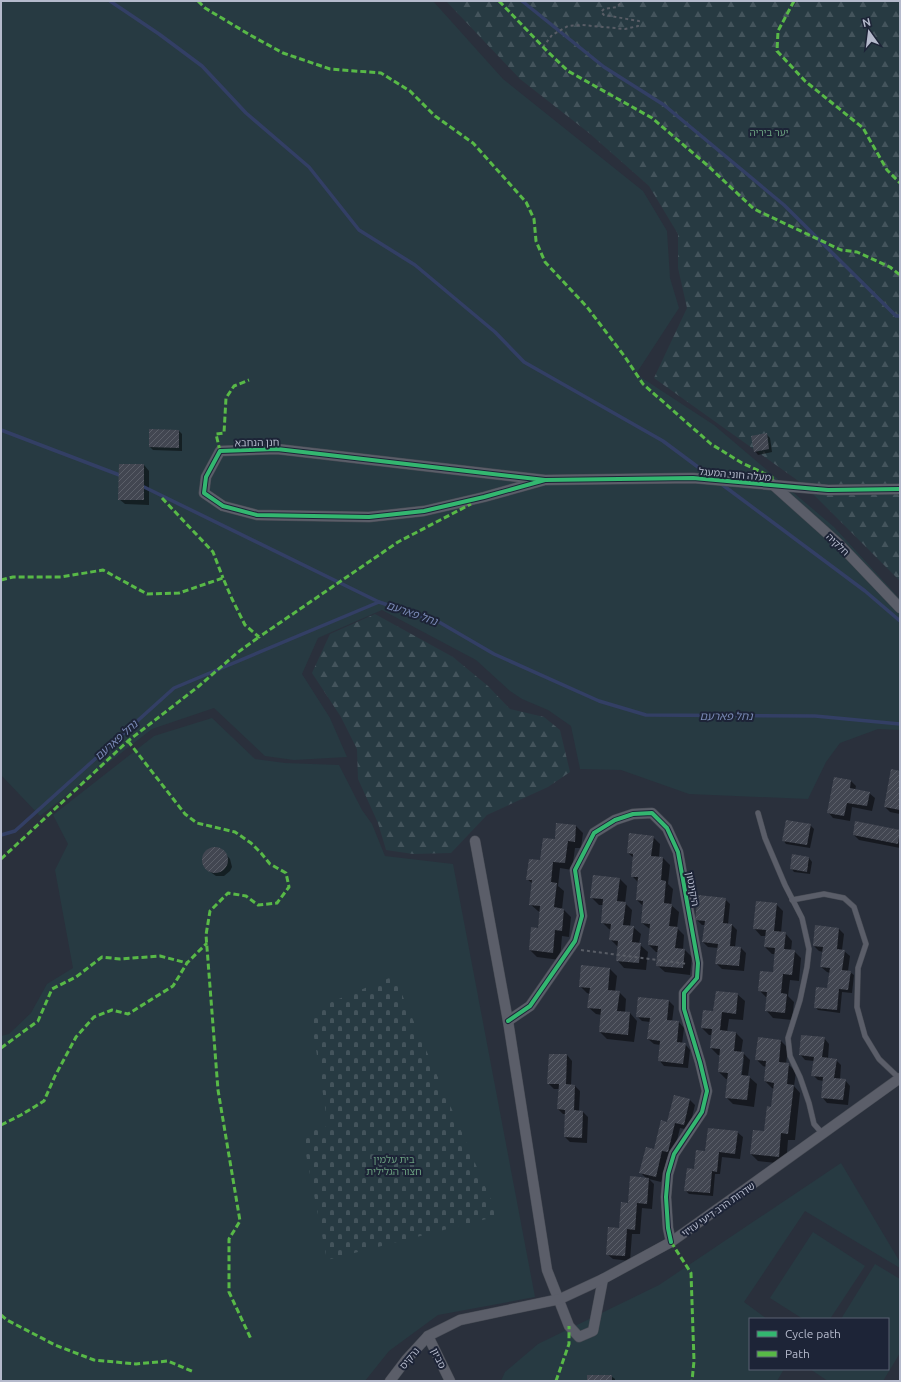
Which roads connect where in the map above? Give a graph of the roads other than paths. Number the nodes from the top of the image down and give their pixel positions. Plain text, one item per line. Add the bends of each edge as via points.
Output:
1 (545, 480) junction
2 (772, 484) junction
3 (900, 489) edge
4 (900, 608) edge
5 (758, 813) dead end
6 (475, 841) dead end
7 (792, 900) junction
8 (508, 1021) junction
9 (899, 1078) edge
10 (822, 1133) junction
11 (671, 1242) junction
12 (603, 1279) junction
13 (560, 1299) junction
14 (428, 1336) junction
15 (390, 1381) edge
16 (450, 1381) edge

1 - 1 street, חנן הנחבא via 277,449 220,451 206,476 204,493 223,506 256,515 369,518 424,511
1 - 2 street, מעלה חוני המעגל via 693,478
2 - 3 street, מעלה חוני המעגל via 828,490
2 - 4 street, חלקיה via 838,544
5 - 7 lane via 765,838
6 - 8 street
7 - 9 lane via 824,894 844,898 854,906 866,944 858,968 857,1007 865,1036 879,1059
7 - 10 lane via 802,918 809,949 800,1000 788,1038 790,1056 800,1077 814,1124
8 - 11 street, היקינטון via 530,1006 575,941 582,916 574,870 594,834 615,820 633,814 652,813 667,828 678,852 698,966 697,978 684,993 684,1009 707,1091 702,1112 674,1154 668,1174 666,1197
8 - 13 street via 547,1270
9 - 10 street, שדרות הרב דיעי עזיזי
10 - 11 street, שדרות הרב דיעי עזיזי
11 - 12 street, שדרות הרב דיעי עזיזי
12 - 13 street, שדרות הרב דיעי עזיזי
12 - 13 street via 593,1331 579,1337 569,1326
13 - 14 street, שדרות הרב דיעי עזיזי via 460,1320
14 - 15 street, נרקיס
14 - 16 street, סביון

